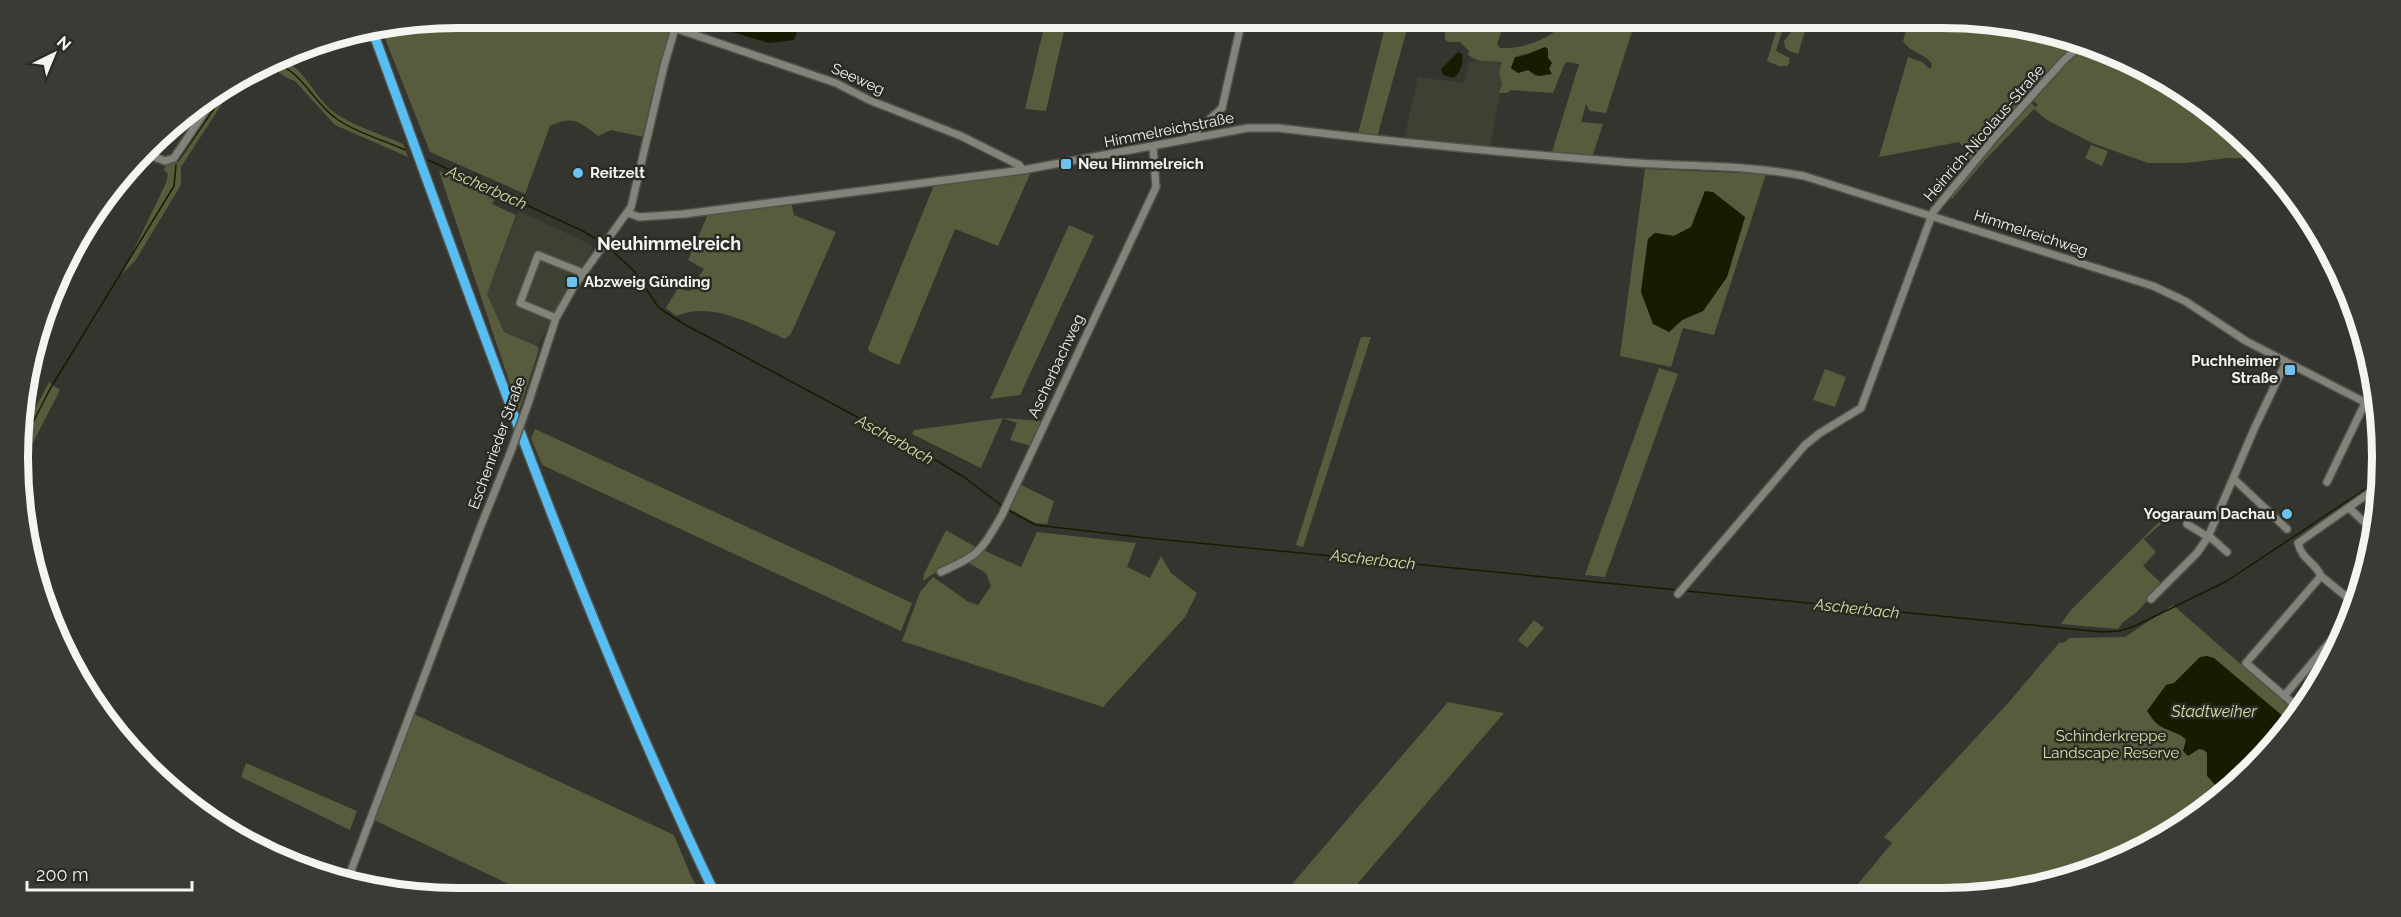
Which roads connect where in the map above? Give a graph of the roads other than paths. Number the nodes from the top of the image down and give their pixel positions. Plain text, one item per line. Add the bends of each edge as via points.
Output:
1 (675, 28) joint
2 (1240, 28) edge
3 (374, 37) edge
4 (2076, 50) edge
5 (205, 111) edge
6 (1189, 138) junction
7 (1153, 147) junction
8 (152, 156) edge
9 (1647, 164) joint
10 (1023, 170) junction
11 (628, 213) junction
12 (1932, 215) junction
13 (583, 273) junction
14 (556, 318) junction
15 (2286, 362) junction
16 (2366, 403) junction
17 (2369, 405) edge
18 (2234, 479) junction
19 (2327, 482) dead end
20 (2372, 492) edge
21 (2349, 508) junction
22 (2187, 524) dead end
23 (2367, 524) edge
24 (2287, 529) dead end
25 (2209, 537) junction
26 (2227, 552) dead end
27 (941, 572) dead end
28 (2321, 576) junction
29 (1680, 591) dead end
30 (2151, 599) dead end
31 (2349, 599) edge
32 (2333, 638) edge
33 (2284, 696) junction
34 (2295, 705) edge
35 (350, 875) edge
36 (712, 888) edge

1 - 10 street, Seeweg via 836,83 961,136
1 - 11 street, Eschenrieder Straße
2 - 6 street via 1222,108
3 - 36 highway via 537,477 639,731
4 - 12 street, Heinrich-Nicolaus-Straße via 1973,162
5 - 8 street via 174,158 165,162
6 - 7 street, Himmelreichstraße
6 - 9 street, Himmelreichstraße via 1248,128 1278,128 1481,151
7 - 10 street, Himmelreichstraße
7 - 27 street, Ascherbachweg via 1156,187 1005,507 982,550
9 - 12 street, Himmelreichweg via 1767,168
10 - 11 street, Himmelreichstraße via 684,214 639,217
11 - 13 street, Eschenrieder Straße
12 - 15 street, Himmelreichweg via 2153,286
12 - 29 street, Heinrich-Nicolaus-Straße via 1861,408 1805,445
13 - 14 street, Eschenrieder Straße
13 - 14 street via 538,255 520,303
14 - 35 street, Eschenrieder Straße, bridge via 512,451
15 - 16 street, Himmelreichweg
15 - 18 street
16 - 17 street, Himmelreichweg
16 - 19 street
18 - 24 street
18 - 25 street
20 - 21 street
21 - 23 street
21 - 28 street via 2298,543 2301,555
22 - 25 street
25 - 26 street
25 - 30 street
28 - 31 street
28 - 33 street via 2247,663
32 - 33 street
33 - 34 street

